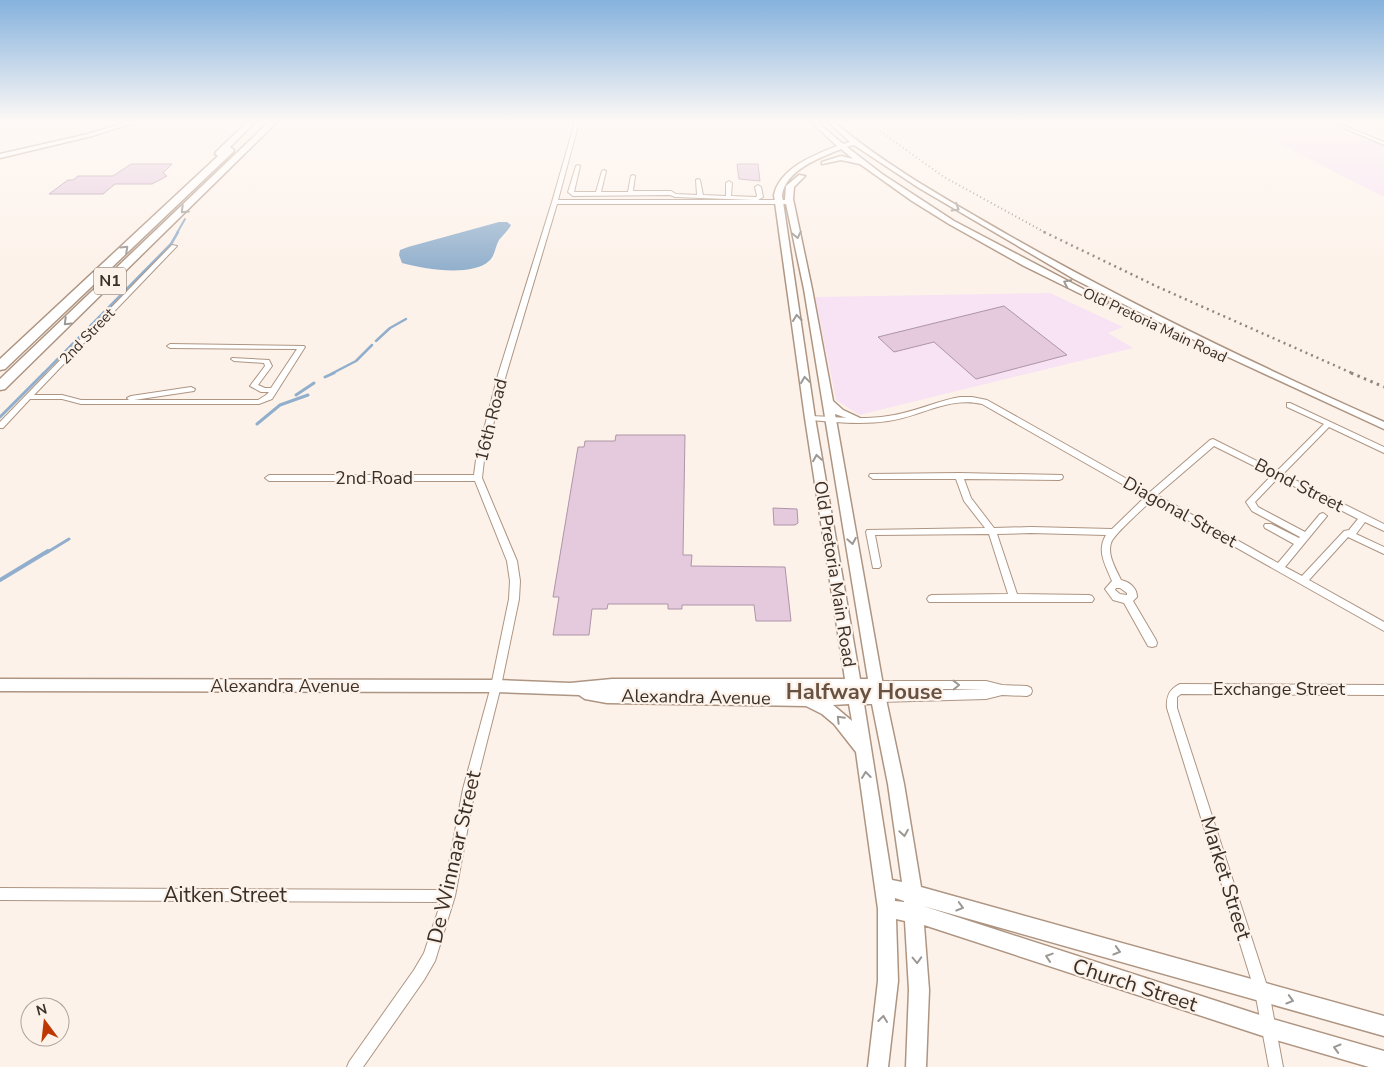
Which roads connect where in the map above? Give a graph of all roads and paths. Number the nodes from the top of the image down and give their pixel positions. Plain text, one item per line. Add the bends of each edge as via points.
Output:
1 (604, 171) dead end
2 (205, 172) edge
3 (207, 172) edge
4 (223, 172) edge
5 (225, 172) edge
6 (564, 172) edge
7 (577, 172) edge
8 (797, 172) edge
9 (808, 172) edge
10 (875, 172) edge
11 (900, 172) edge
12 (219, 176) junction
13 (633, 176) dead end
14 (199, 179) junction
15 (698, 180) dead end
16 (671, 183) dead end
17 (729, 183) dead end
18 (758, 186) dead end
19 (630, 193) junction
20 (648, 193) junction
21 (656, 193) junction
22 (671, 193) junction
23 (598, 194) junction
24 (700, 195) junction
25 (730, 196) junction
26 (556, 202) junction
27 (647, 202) junction
28 (655, 202) junction
29 (790, 202) junction
30 (779, 203) junction
31 (174, 246) dead end
32 (170, 346) dead end
33 (234, 359) dead end
34 (0, 366) edge
35 (1287, 382) junction
36 (0, 386) edge
37 (191, 389) dead end
38 (274, 390) junction
39 (28, 397) junction
40 (116, 402) junction
41 (827, 402) junction
42 (1290, 405) dead end
43 (810, 418) junction
44 (830, 419) junction
45 (856, 419) junction
46 (1328, 424) junction
47 (0, 426) edge
48 (1384, 426) edge
49 (832, 434) junction
50 (1384, 450) edge
51 (1278, 475) junction
52 (873, 476) dead end
53 (959, 476) junction
54 (1059, 477) dead end
55 (270, 478) dead end
56 (478, 478) junction
57 (1151, 496) junction
58 (1323, 516) dead end
59 (1364, 518) junction
60 (1268, 526) dead end
61 (1384, 528) edge
62 (992, 531) junction
63 (1112, 532) junction
64 (1350, 534) junction
65 (1303, 540) junction
66 (1384, 551) edge
67 (876, 566) dead end
68 (1279, 568) junction
69 (1303, 581) junction
70 (1014, 598) junction
71 (932, 599) dead end
72 (1090, 599) dead end
73 (1384, 627) edge
74 (1152, 642) dead end
75 (0, 685) edge
76 (496, 686) junction
77 (570, 689) junction
78 (1002, 690) joint
79 (1384, 690) edge
80 (878, 691) junction
81 (1027, 691) dead end
82 (1175, 691) joint
83 (854, 692) junction
84 (806, 699) junction
85 (864, 750) junction
86 (884, 887) junction
87 (0, 894) edge
88 (913, 894) junction
89 (449, 896) junction
90 (887, 909) junction
91 (915, 913) junction
92 (1262, 992) junction
93 (1384, 1026) edge
94 (1269, 1028) junction
95 (1384, 1061) edge
96 (354, 1067) edge
97 (878, 1067) edge
98 (916, 1067) edge
99 (1276, 1067) edge

1 - 23 street
2 - 14 highway
3 - 14 highway, N1
4 - 12 highway, N1
5 - 12 highway
6 - 26 street, 16th Road
7 - 23 street via 572,193
8 - 30 main road, Old Pretoria Main Road via 787,177 780,186
9 - 29 main road, Old Pretoria Main Road via 792,183
35 -> 10 main road, Old Pretoria Main Road via 1199,346 1053,277 940,214
11 -> 35 main road, Old Pretoria Main Road via 1057,267
12 -> 36 highway, N1
13 - 19 street
34 -> 14 highway, N1
15 - 24 street
16 - 22 street
17 - 25 street
18 - 25 street via 759,198
19 - 20 street
19 - 23 street
20 - 21 street
20 - 27 street
21 - 22 street
21 - 28 street
22 - 24 street
24 - 25 street
26 - 27 street
26 - 56 street, 16th Road via 500,383
27 - 28 street
28 - 30 street
29 - 30 street
29 -> 41 main road, Old Pretoria Main Road
43 -> 30 main road, Old Pretoria Main Road
31 - 39 street, 2nd Street
32 - 38 street via 302,347
33 - 38 street via 268,361 269,366 254,386
35 - 48 main road, Old Pretoria Main Road
37 - 40 street
38 - 40 street via 259,402
39 - 40 street
39 - 47 street, 2nd Street
41 - 44 main road, Old Pretoria Main Road
41 - 45 main road via 839,412
42 - 46 street
43 - 44 street
83 -> 43 main road, Old Pretoria Main Road
44 - 45 street
44 - 49 main road, Old Pretoria Main Road
45 - 49 main road
45 - 57 street, Diagonal Street via 889,419 958,400 976,399 992,405
46 - 50 street
46 - 51 street
49 -> 80 main road, Old Pretoria Main Road
51 - 57 street, Bond Street via 1213,442
51 - 59 street, Bond Street
51 - 65 street via 1250,502 1251,505
52 - 53 street
53 - 54 street
53 - 62 street via 967,500
55 - 56 street, 2nd Road
56 - 76 street, 16th Road via 512,561 515,580
57 - 63 street
57 - 68 street, Diagonal Street
58 - 65 street
59 - 61 street, Bond Street
59 - 64 street
60 - 65 street
62 - 63 street
62 - 67 street via 870,532
62 - 70 street
63 - 74 street via 1104,547 1118,584 1111,586 1111,592 1127,600
64 - 66 street
64 - 69 street via 1344,535
65 - 68 street
68 - 69 street, Diagonal Street
69 - 73 street, Diagonal Street
70 - 71 street
70 - 72 street
75 - 76 main road, Alexandra Avenue
76 - 77 main road, Alexandra Avenue
76 - 89 street, De Winnaar Street via 469,789
77 - 83 main road, Alexandra Avenue via 612,685
77 - 84 main road, Alexandra Avenue via 607,696
78 - 80 street, Alexandra Avenue via 986,694
78 - 81 street, Alexandra Avenue
79 - 82 street, Exchange Street
80 - 83 main road, Alexandra Avenue
80 -> 88 main road, Old Pretoria Main Road
82 - 92 street, Market Street via 1172,708
83 - 84 main road, Alexandra Avenue
83 - 85 main road, Old Pretoria Main Road
85 -> 84 main road via 836,714
86 -> 85 main road, Old Pretoria Main Road
86 - 88 main road, Church Street
86 - 90 main road, Old Pretoria Main Road
87 - 89 street, Aitken Street
88 - 91 main road, Old Pretoria Main Road
88 -> 92 main road, Church Street
89 - 96 street, De Winnaar Street via 430,956
90 - 91 main road, Church Street
97 -> 90 main road, Old Pretoria Main Road via 888,981
94 -> 91 main road, Church Street
91 -> 98 main road, Old Pretoria Main Road via 919,990
92 -> 93 main road, Church Street
92 - 94 street, Market Street
95 -> 94 main road, Church Street
94 - 99 street, Market Street

